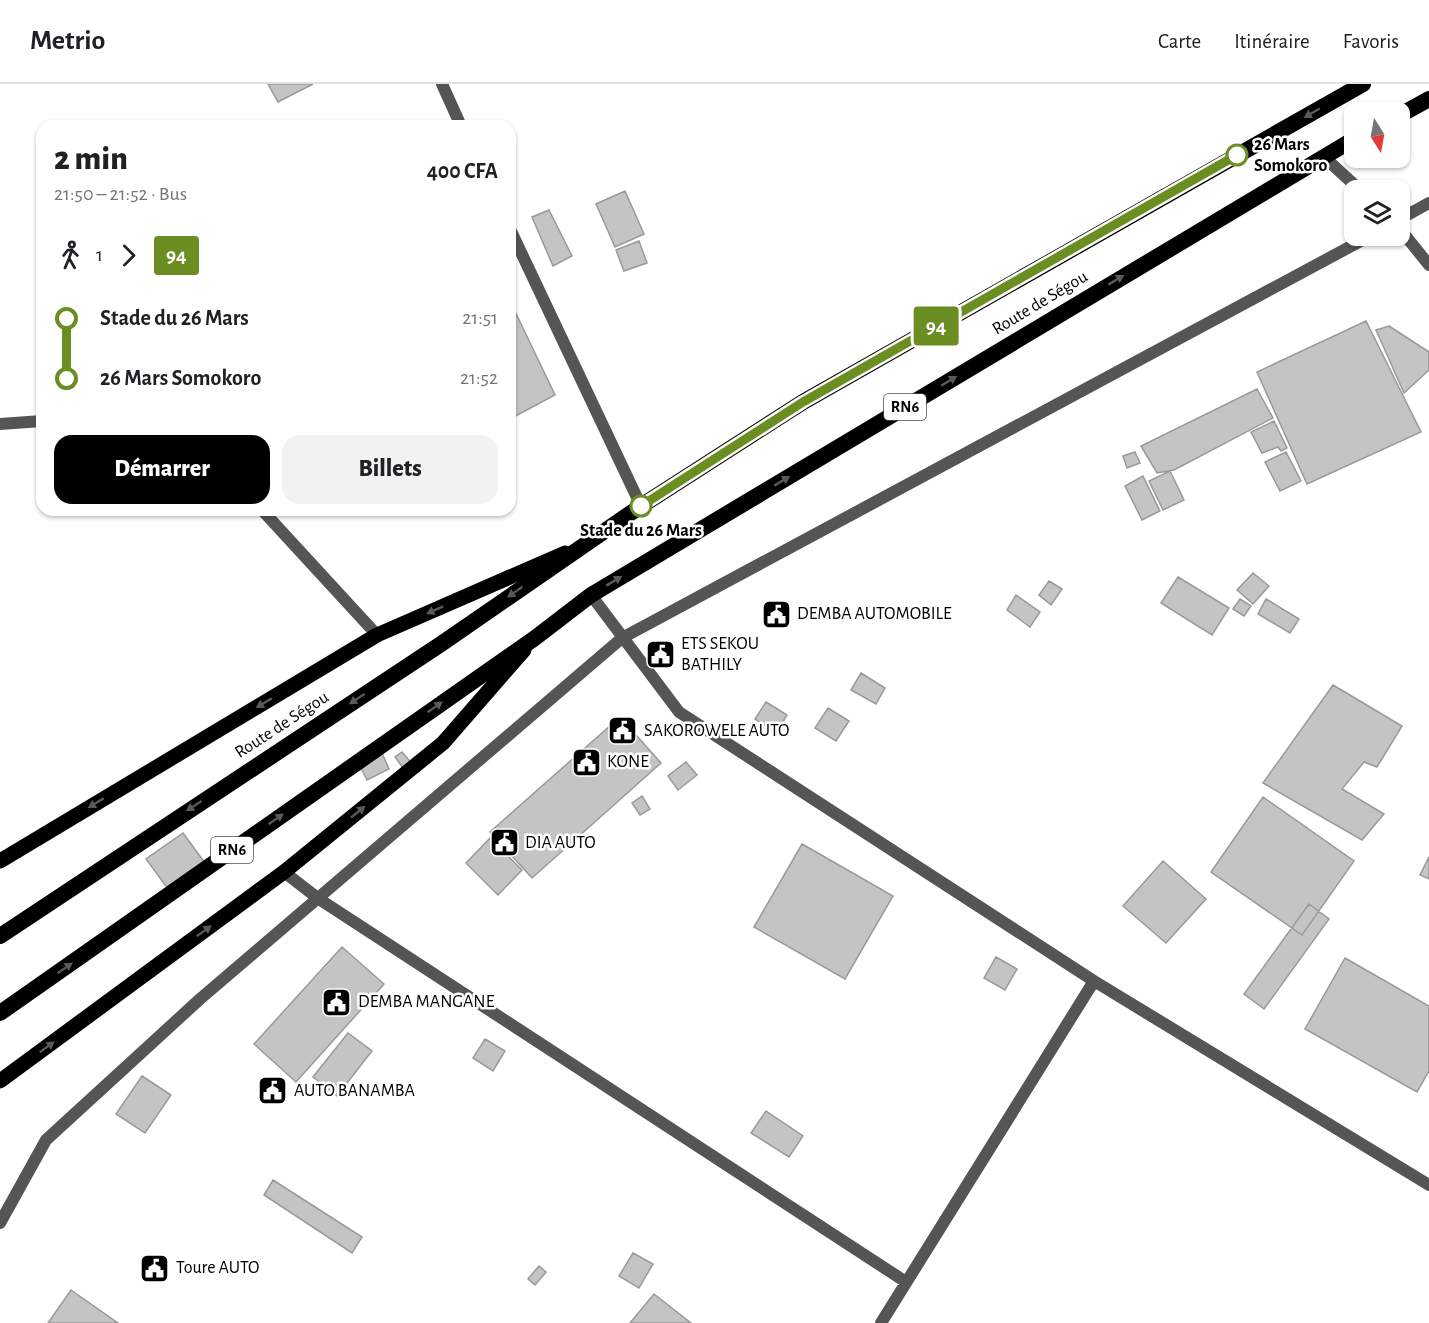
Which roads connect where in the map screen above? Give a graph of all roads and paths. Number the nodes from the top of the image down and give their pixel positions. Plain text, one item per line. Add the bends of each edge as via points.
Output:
1 (442, 84) edge
2 (1363, 84) edge
3 (1429, 99) edge
4 (1410, 109) edge
5 (458, 120) edge
6 (1344, 144) edge
7 (1323, 156) junction
8 (1349, 180) edge
9 (1429, 203) edge
10 (1410, 213) edge
11 (1410, 241) edge
12 (516, 242) edge
13 (1351, 246) edge
14 (1429, 265) edge
15 (36, 421) edge
16 (0, 424) edge
17 (641, 506) junction
18 (267, 516) edge
19 (584, 544) junction
20 (591, 595) junction
21 (377, 636) junction
22 (535, 638) junction
23 (622, 638) junction
24 (0, 861) edge
25 (284, 872) junction
26 (319, 899) junction
27 (0, 936) edge
28 (1094, 981) junction
29 (0, 1014) edge
30 (0, 1081) edge
31 (1429, 1185) edge
32 (0, 1224) edge
33 (906, 1282) junction
34 (881, 1323) edge

1 - 5 street
2 -> 17 highway, Route de Ségou via 803,402
3 - 4 highway
6 - 7 highway, Route de Ségou / RN6
7 - 8 street
20 -> 7 highway, Route de Ségou / RN6
9 - 10 street
11 - 14 street
12 - 17 street
13 - 23 street
15 - 16 street
17 - 19 highway, Route de Ségou
18 - 21 street
19 -> 21 main road, Route de Ségou
19 -> 27 highway, Route de Ségou via 441,644
20 - 22 highway, Route de Ségou / RN6
20 - 23 street
21 -> 24 main road, Route de Ségou
25 -> 22 main road, Route de Ségou via 443,743
29 -> 22 highway, Route de Ségou / RN6
23 - 26 street
23 - 28 street via 679,712
25 - 26 street
30 -> 25 main road, Route de Ségou
26 - 32 street via 200,999 46,1140
26 - 33 street
28 - 31 street
28 - 33 street
33 - 34 street

